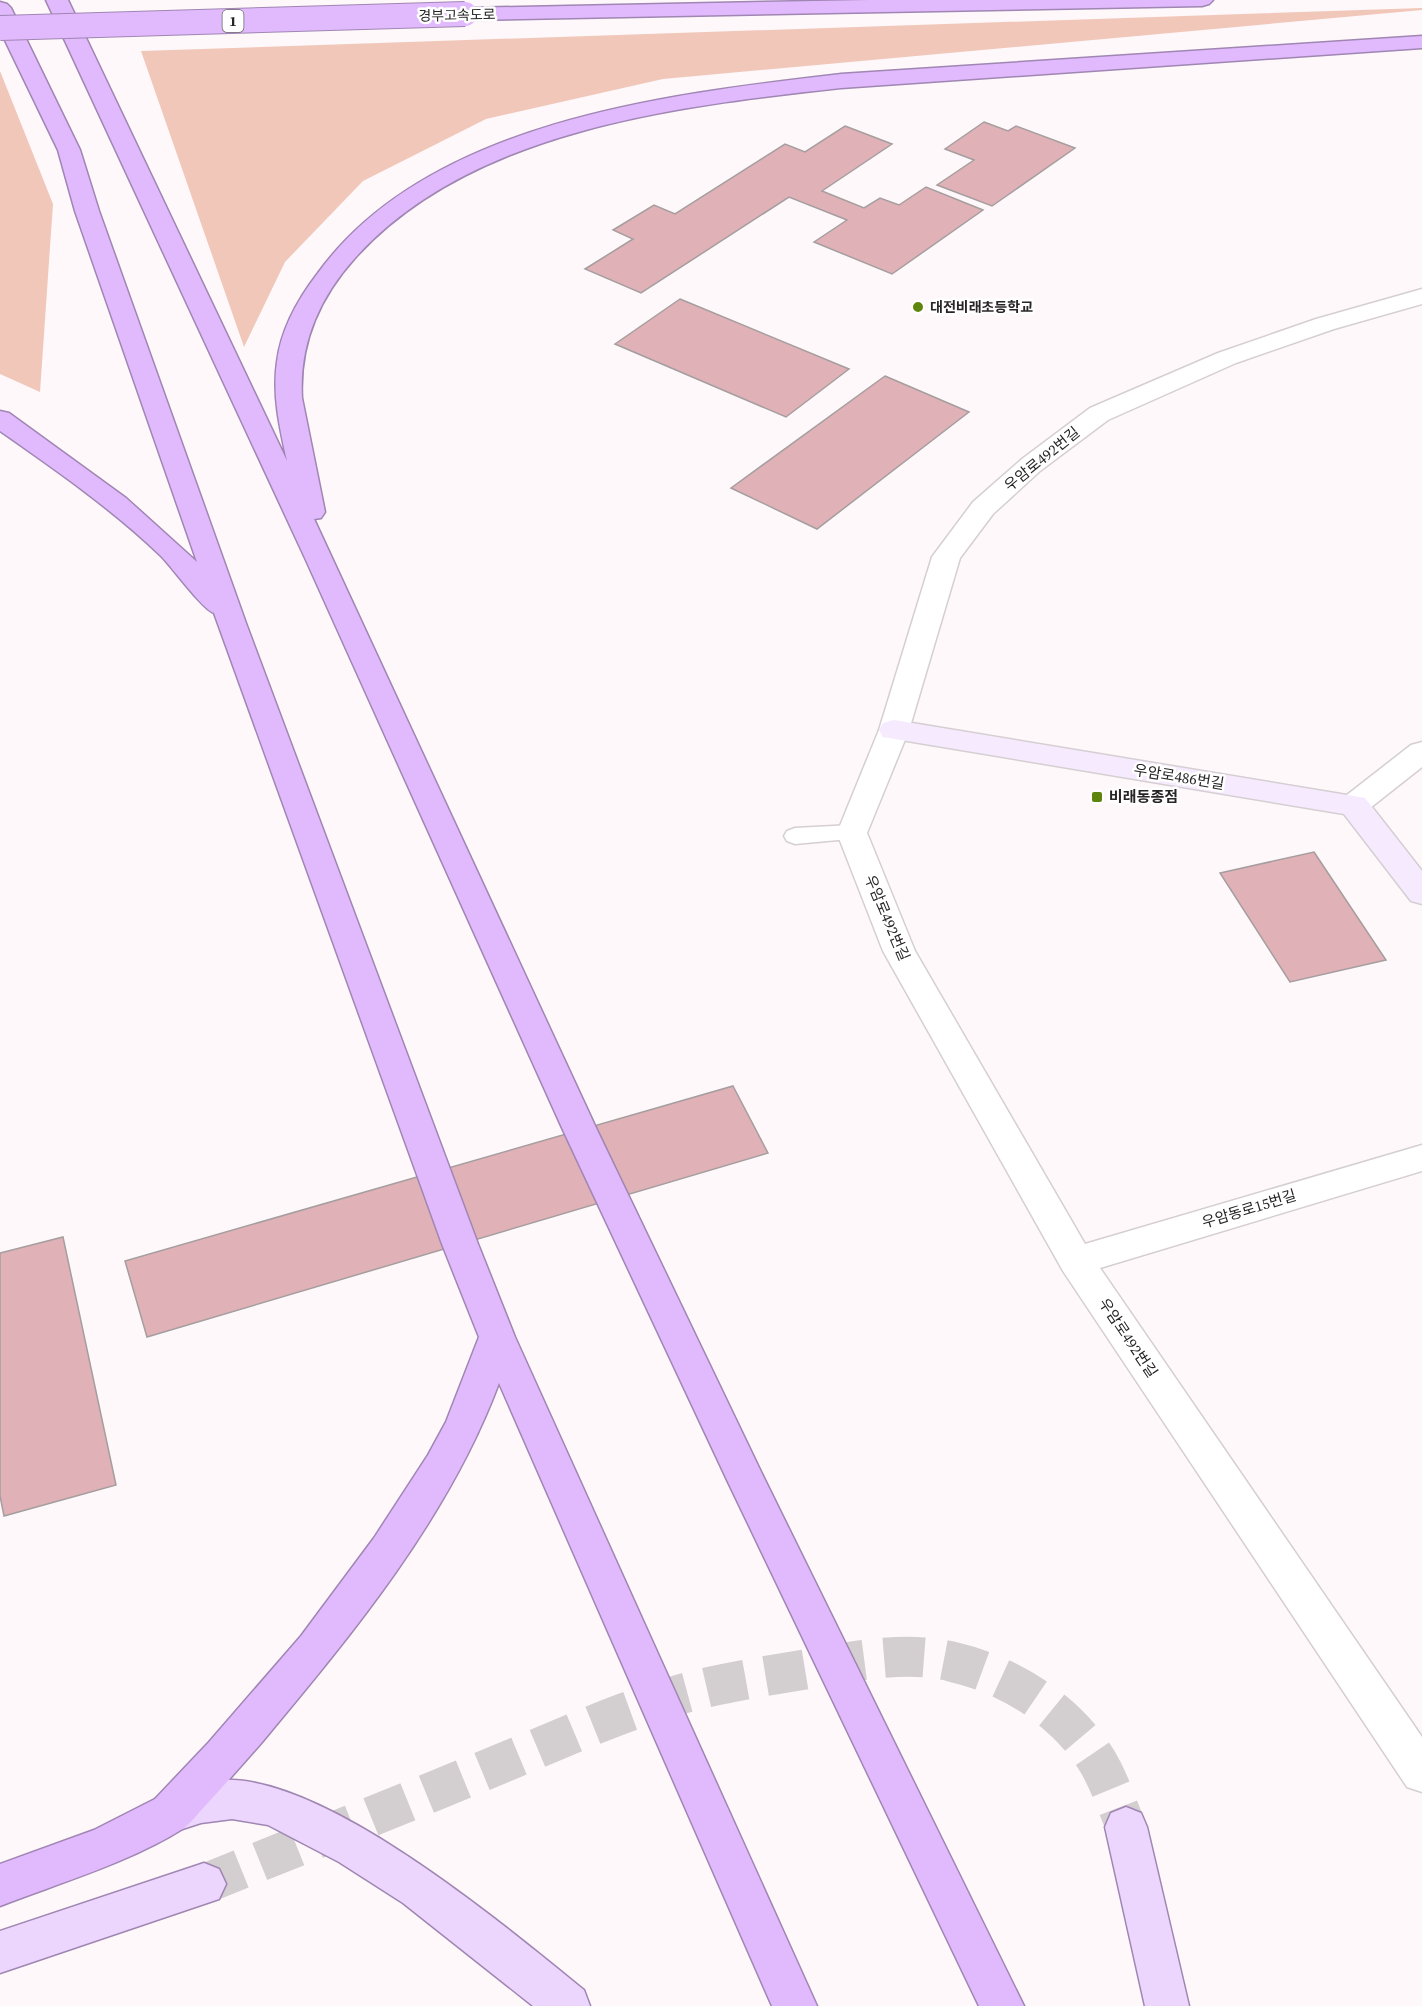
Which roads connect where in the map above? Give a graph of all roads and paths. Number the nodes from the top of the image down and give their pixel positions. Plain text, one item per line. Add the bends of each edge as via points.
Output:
1 (57, 0) edge
2 (1202, 0) edge
3 (0, 8) edge
4 (0, 28) edge
5 (1422, 42) edge
6 (1422, 296) edge
7 (0, 419) edge
8 (320, 558) junction
9 (233, 626) junction
10 (894, 730) junction
11 (1422, 752) edge
12 (1354, 805) junction
13 (852, 833) junction
14 (795, 836) dead end
15 (1422, 893) edge
16 (1422, 1158) edge
17 (1076, 1261) junction
18 (497, 1337) junction
19 (1422, 1773) edge
20 (170, 1813) junction
21 (1126, 1827) tunnel mouth
22 (204, 1884) tunnel mouth
23 (0, 1885) edge
24 (0, 1952) edge
25 (568, 2006) edge
26 (795, 2006) edge
27 (1002, 2006) edge
28 (1167, 2006) edge

1 - 8 highway
2 - 4 highway, 경부고속도로 / 1, bridge via 465,14
3 - 9 highway via 69,150
5 - 8 highway via 853,80 715,95 593,119 548,133 461,170 401,202 353,244 319,287 292,343 289,398
6 - 10 street, 우암로492번길 via 1227,358 1099,414 1031,465 984,507 946,557
7 - 9 highway via 84,479 157,539 211,596
8 - 27 highway via 580,1130
9 - 18 highway
10 - 12 street, 우암로486번길
10 - 13 street, 우암로492번길
11 - 12 street
12 - 15 street
13 - 14 lane
13 - 17 street, 우암로492번길 via 899,951
16 - 17 street, 우암동로15번길
17 - 19 street, 우암로492번길
18 - 20 highway via 464,1425 388,1550 315,1649
18 - 26 highway
20 - 23 highway via 107,1845
20 - 25 main road via 203,1801 229,1799 253,1801 306,1822 401,1878
21 - 28 main road
22 - 24 main road

